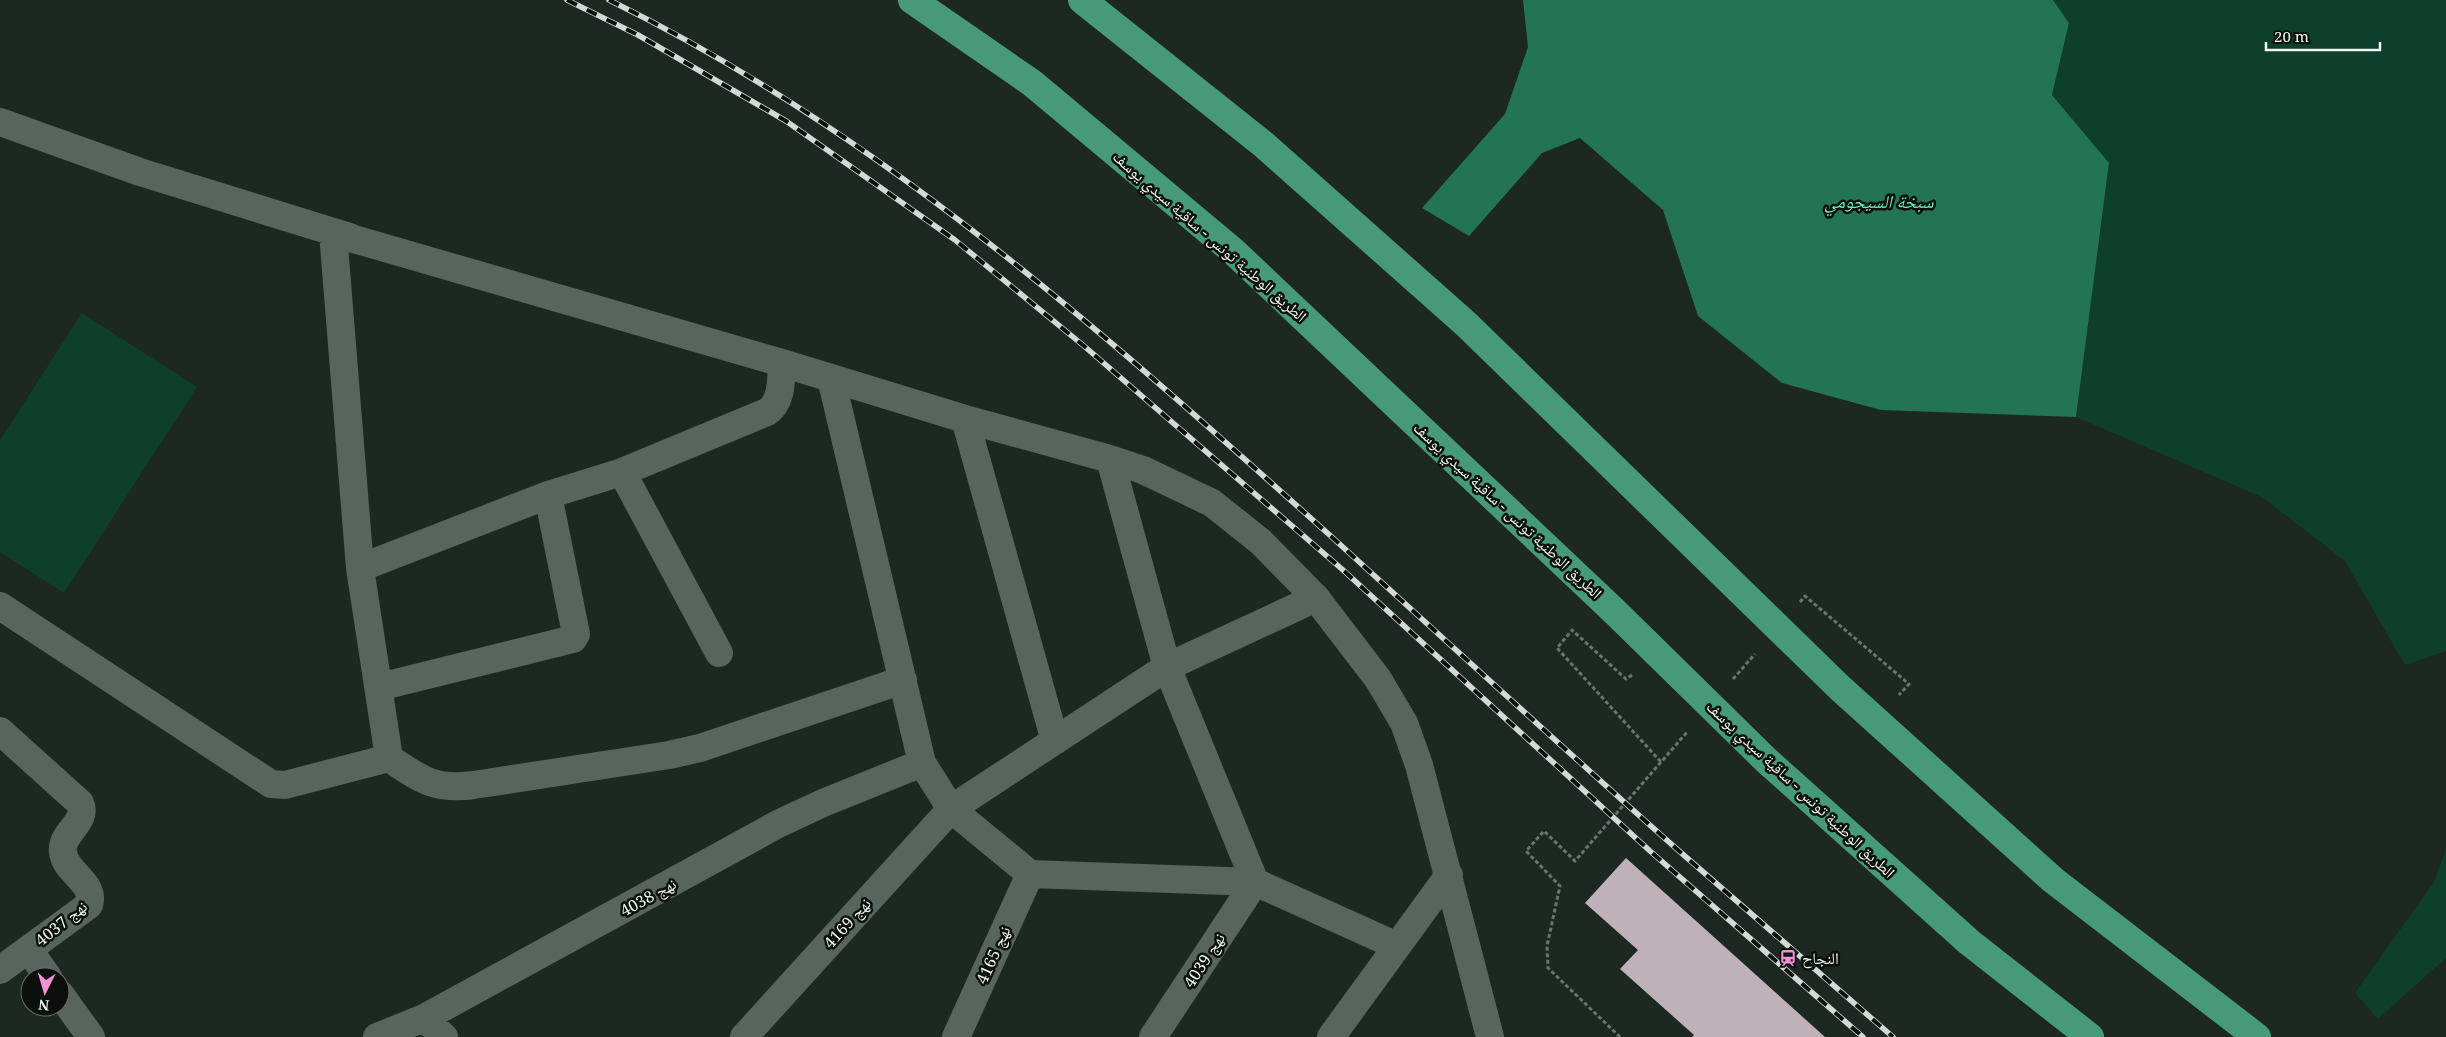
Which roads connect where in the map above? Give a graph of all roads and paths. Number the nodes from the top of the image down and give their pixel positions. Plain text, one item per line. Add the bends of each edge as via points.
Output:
1 (912, 0) edge
2 (1082, 0) edge
3 (0, 122) edge
4 (354, 239) junction
5 (782, 363) junction
6 (831, 378) junction
7 (965, 419) junction
8 (1110, 459) junction
9 (622, 472) junction
10 (548, 495) junction
11 (360, 568) junction
12 (1805, 596) dead end
13 (1316, 598) junction
14 (0, 606) edge
15 (719, 653) dead end
16 (1662, 658) junction
17 (1167, 667) junction
18 (903, 680) junction
19 (1909, 684) dead end
20 (379, 687) junction
21 (0, 731) edge
22 (1055, 741) junction
23 (389, 758) junction
24 (1662, 762) dead end
25 (922, 763) junction
26 (951, 809) junction
27 (1576, 861) dead end
28 (1030, 874) junction
29 (1449, 874) junction
30 (1255, 882) junction
31 (1398, 946) junction
32 (29, 950) junction
33 (41, 967) edge
34 (0, 970) edge
35 (70, 1008) edge
36 (424, 1018) junction
37 (91, 1037) edge
38 (377, 1037) edge
39 (444, 1037) edge
40 (744, 1037) edge
41 (956, 1037) edge
42 (1153, 1037) edge
43 (1331, 1037) edge
44 (1490, 1037) edge
45 (1620, 1037) edge
46 (2090, 1037) edge
47 (2257, 1037) edge

1 - 16 highway, الطريق الوطنية تونس - ساقية سيدي يوسف via 1032,83 1233,251
2 - 47 highway via 1263,144 1466,324 1840,688 2053,880
3 - 4 street via 140,172
4 - 5 street
4 - 11 street via 333,233
5 - 6 street
5 - 9 street via 778,398 775,406 767,412
6 - 7 street
6 - 18 street
7 - 8 street
7 - 22 street
8 - 13 street via 1144,470 1212,503 1261,542
8 - 17 street
9 - 10 street
9 - 15 street
10 - 11 street
10 - 20 street via 576,634 573,639
11 - 20 street
12 - 19 path
13 - 17 street, نهج 4169
13 - 29 street via 1378,679 1404,723
14 - 23 street via 271,784 285,785
16 - 24 path via 1626,678 1572,630 1557,648
16 - 46 highway, الطريق الوطنية تونس - ساقية سيدي يوسف via 1766,760 1970,942
17 - 22 street, نهج 4169
17 - 30 street
18 - 23 street via 700,748 455,788 439,786 417,777
18 - 25 street
20 - 23 street
21 - 32 street, نهج 4037 via 80,802 83,809 62,851 66,863 88,889 89,905
22 - 26 street, نهج 4169
25 - 26 street
25 - 36 street, نهج 4038 via 778,824
26 - 28 street
26 - 40 street, نهج 4169
27 - 45 path via 1544,831 1526,851 1560,886 1546,946 1548,968
28 - 30 street
28 - 41 street, نهج 4165
29 - 31 street
29 - 44 street
30 - 31 street
30 - 42 street, نهج 4039
31 - 43 street
32 - 33 street
32 - 34 street, نهج 4037
35 - 37 street
36 - 38 street, نهج 4038
36 - 39 street

